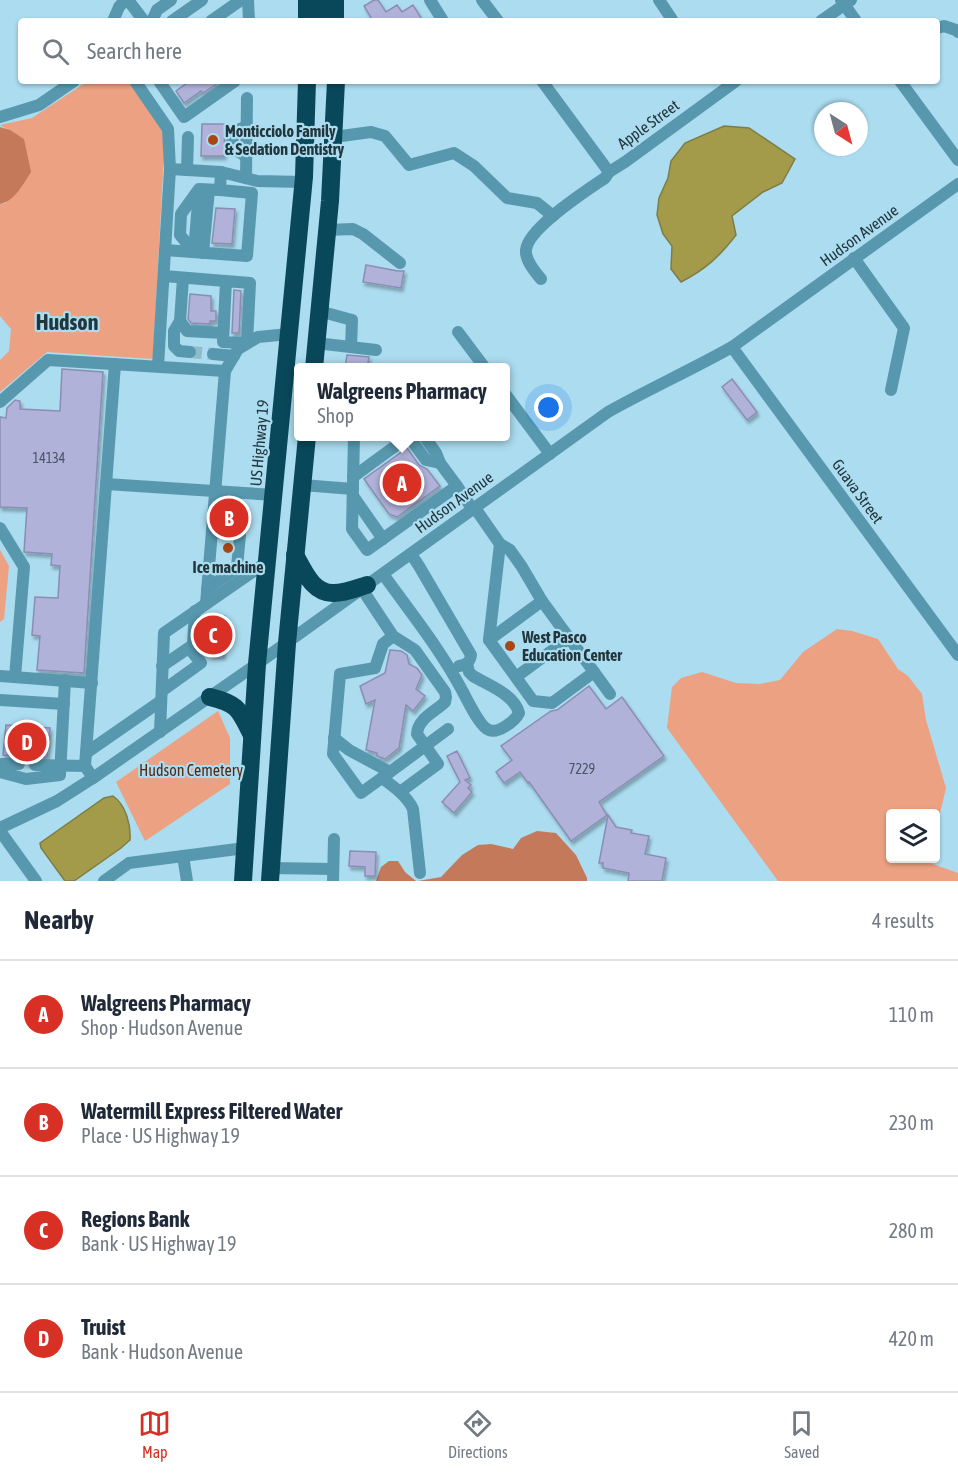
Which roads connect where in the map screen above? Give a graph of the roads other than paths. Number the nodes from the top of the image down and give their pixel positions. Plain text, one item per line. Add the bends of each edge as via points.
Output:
1 (127, 0) edge
2 (171, 0) edge
3 (202, 0) edge
4 (241, 0) edge
5 (248, 0) edge
6 (307, 0) edge
7 (320, 0) edge
8 (430, 0) edge
9 (483, 0) edge
10 (659, 0) edge
11 (845, 2) edge
12 (334, 16) edge
13 (114, 18) edge
14 (142, 18) edge
15 (154, 18) edge
16 (176, 18) edge
17 (215, 18) edge
18 (249, 18) edge
19 (307, 18) edge
20 (441, 18) edge
21 (496, 18) edge
22 (672, 18) edge
23 (825, 18) edge
24 (854, 18) edge
25 (940, 27) edge
26 (958, 32) edge
27 (70, 84) edge
28 (137, 84) edge
29 (161, 84) edge
30 (231, 84) edge
31 (307, 84) edge
32 (323, 84) edge
33 (336, 84) edge
34 (544, 84) edge
35 (902, 84) edge
36 (719, 86) edge
37 (247, 98) dead end
38 (0, 117) edge
39 (188, 137) dead end
40 (334, 137) junction
41 (958, 160) edge
42 (170, 169) junction
43 (187, 170) junction
44 (221, 172) junction
45 (609, 172) junction
46 (246, 178) junction
47 (303, 182) junction
48 (958, 184) edge
49 (202, 194) junction
50 (553, 216) junction
51 (327, 230) junction
52 (195, 249) junction
53 (165, 250) junction
54 (854, 258) junction
55 (400, 262) dead end
56 (164, 276) junction
57 (183, 278) junction
58 (541, 279) dead end
59 (226, 281) junction
60 (319, 311) junction
61 (180, 321) junction
62 (458, 332) dead end
63 (224, 333) junction
64 (289, 334) junction
65 (316, 343) junction
66 (247, 344) junction
67 (351, 347) junction
68 (732, 347) junction
69 (376, 350) dead end
70 (190, 352) tunnel mouth
71 (213, 354) tunnel mouth
72 (234, 356) junction
73 (314, 363) edge
74 (481, 363) edge
75 (115, 364) junction
76 (158, 366) junction
77 (225, 371) junction
78 (891, 390) dead end
79 (510, 400) edge
80 (0, 402) edge
81 (306, 441) edge
82 (354, 441) edge
83 (405, 441) edge
84 (412, 441) edge
85 (428, 441) edge
86 (550, 454) junction
87 (440, 463) junction
88 (106, 484) junction
89 (302, 485) junction
90 (457, 486) junction
91 (353, 487) junction
92 (215, 491) junction
93 (274, 495) junction
94 (474, 509) junction
95 (0, 528) edge
96 (212, 532) junction
97 (383, 539) junction
98 (501, 544) junction
99 (411, 554) junction
100 (295, 555) junction
101 (267, 562) junction
102 (383, 574) junction
103 (364, 587) junction
104 (207, 589) junction
105 (542, 601) junction
106 (206, 604) junction
107 (195, 611) junction
108 (393, 636) junction
109 (570, 638) junction
110 (489, 640) junction
111 (287, 643) junction
112 (189, 648) junction
113 (958, 655) edge
114 (257, 664) junction
115 (467, 664) junction
116 (162, 666) junction
117 (449, 666) junction
118 (594, 672) junction
119 (0, 676) edge
120 (15, 677) junction
121 (516, 677) junction
122 (65, 680) junction
123 (92, 682) junction
124 (0, 685) edge
125 (610, 694) dead end
126 (161, 696) junction
127 (210, 697) junction
128 (0, 700) edge
129 (63, 704) junction
130 (448, 729) dead end
131 (160, 732) junction
132 (252, 736) junction
133 (334, 738) junction
134 (424, 746) junction
135 (86, 760) junction
136 (0, 764) edge
137 (19, 764) dead end
138 (35, 765) dead end
139 (61, 766) junction
140 (0, 772) edge
141 (386, 775) junction
142 (93, 778) junction
143 (400, 792) junction
144 (0, 830) edge
145 (334, 839) dead end
146 (245, 848) junction
147 (183, 856) junction
148 (420, 873) dead end
149 (271, 875) edge
150 (333, 875) edge
151 (36, 881) edge
152 (104, 881) edge
153 (187, 881) edge
154 (243, 881) edge

1 - 13 street
1 - 14 street
2 - 15 street
3 - 16 street
4 - 17 street
5 - 18 street
6 - 19 highway
7 - 12 highway
8 - 20 street
9 - 21 street
10 - 22 street
11 - 23 street
11 - 24 street
25 - 26 street
27 - 38 street via 39,105
28 - 42 street via 168,129
29 - 30 street via 184,117
31 - 47 highway, US Highway 19
32 - 40 highway
33 - 40 highway
34 - 45 street
35 - 41 street
36 - 45 street, Apple Street
37 - 46 street
39 - 43 street
40 - 50 street via 371,132 385,136 409,165 454,153 474,166 507,198 537,203
40 - 51 highway
42 - 43 street
42 - 53 street
43 - 44 street
44 - 46 street
44 - 49 street
45 - 50 street, Apple Street
46 - 47 street
47 - 64 highway, US Highway 19
48 - 54 street, Hudson Avenue
49 - 52 street
49 - 52 street via 181,214 180,235
49 - 52 street via 252,193 247,256
50 - 58 street, Apple Street via 535,231 526,250 526,257
51 - 55 street via 353,229
51 - 60 highway
52 - 53 street
53 - 56 street
54 - 68 street, Hudson Avenue
54 - 78 street via 904,328
56 - 57 street
56 - 76 street
57 - 59 street
57 - 61 street
59 - 63 street
59 - 66 street via 249,283
60 - 65 highway
60 - 67 street via 352,320
61 - 63 street via 187,331
61 - 70 street via 174,331 174,346
62 - 74 street
63 - 66 street via 223,342
64 - 66 street via 258,337
64 - 93 highway, US Highway 19
65 - 67 street
65 - 73 highway
66 - 72 street via 237,349
67 - 69 street
68 - 86 street, Hudson Avenue via 608,412
68 - 113 street, Guava Street
71 - 72 street
72 - 77 street
75 - 76 street
75 - 80 street via 48,360
75 - 88 street
76 - 77 street
77 - 92 street
79 - 86 street
81 - 89 highway
82 - 91 street
83 - 91 street
84 - 87 street via 426,459
85 - 87 street
86 - 94 street, Hudson Avenue
87 - 90 street
88 - 92 street
88 - 123 street
89 - 91 street
89 - 100 highway
90 - 94 street
90 - 97 street
91 - 97 street
91 - 97 street via 352,529 367,550
92 - 93 street
92 - 96 street
93 - 101 highway, US Highway 19
94 - 98 street
94 - 99 street, Hudson Avenue
95 - 120 street via 24,567
96 - 104 street
96 - 104 street via 240,534 237,568
98 - 105 street via 510,550
98 - 110 street
99 - 102 street, Hudson Avenue
99 - 115 street via 471,655
100 - 103 highway via 311,582 323,591 334,593
100 - 111 highway
101 - 106 street
101 - 114 highway, US Highway 19
102 - 103 street, Hudson Avenue
102 - 117 street
103 - 108 street
103 - 111 street, Hudson Avenue
104 - 106 street
105 - 109 street
105 - 110 street
106 - 107 street
107 - 112 street via 194,645
107 - 116 street via 164,633
108 - 133 street via 383,644 375,668 340,674
108 - 134 street via 415,650 445,692 445,702 416,731
109 - 118 street
109 - 121 street
110 - 121 street
111 - 114 street, Hudson Avenue
111 - 149 highway
112 - 116 street
112 - 126 street via 201,663
114 - 127 street, Hudson Avenue
114 - 132 highway, US Highway 19
115 - 117 street
115 - 117 street via 473,676 517,706 517,718 496,731 485,728
116 - 126 street
118 - 121 street via 552,703 533,701
118 - 125 street
119 - 120 street
119 - 124 street
120 - 122 street
122 - 123 street
122 - 129 street
123 - 135 street
126 - 131 street
126 - 135 street
127 - 131 street, Hudson Avenue
127 - 132 highway via 234,706
128 - 129 street
129 - 139 street
130 - 134 street
131 - 142 street, Hudson Avenue
132 - 146 highway, US Highway 19
133 - 141 street
133 - 141 street via 333,754 361,793
134 - 141 street
134 - 143 street via 438,764
135 - 139 street
135 - 142 street
136 - 137 street
138 - 139 street
139 - 140 street via 60,775 26,779
141 - 143 street
142 - 144 street, Hudson Avenue
143 - 148 street via 413,809
144 - 151 street
145 - 150 street
146 - 147 street
146 - 154 highway, US Highway 19
147 - 152 street via 129,864
147 - 153 street
149 - 150 street

